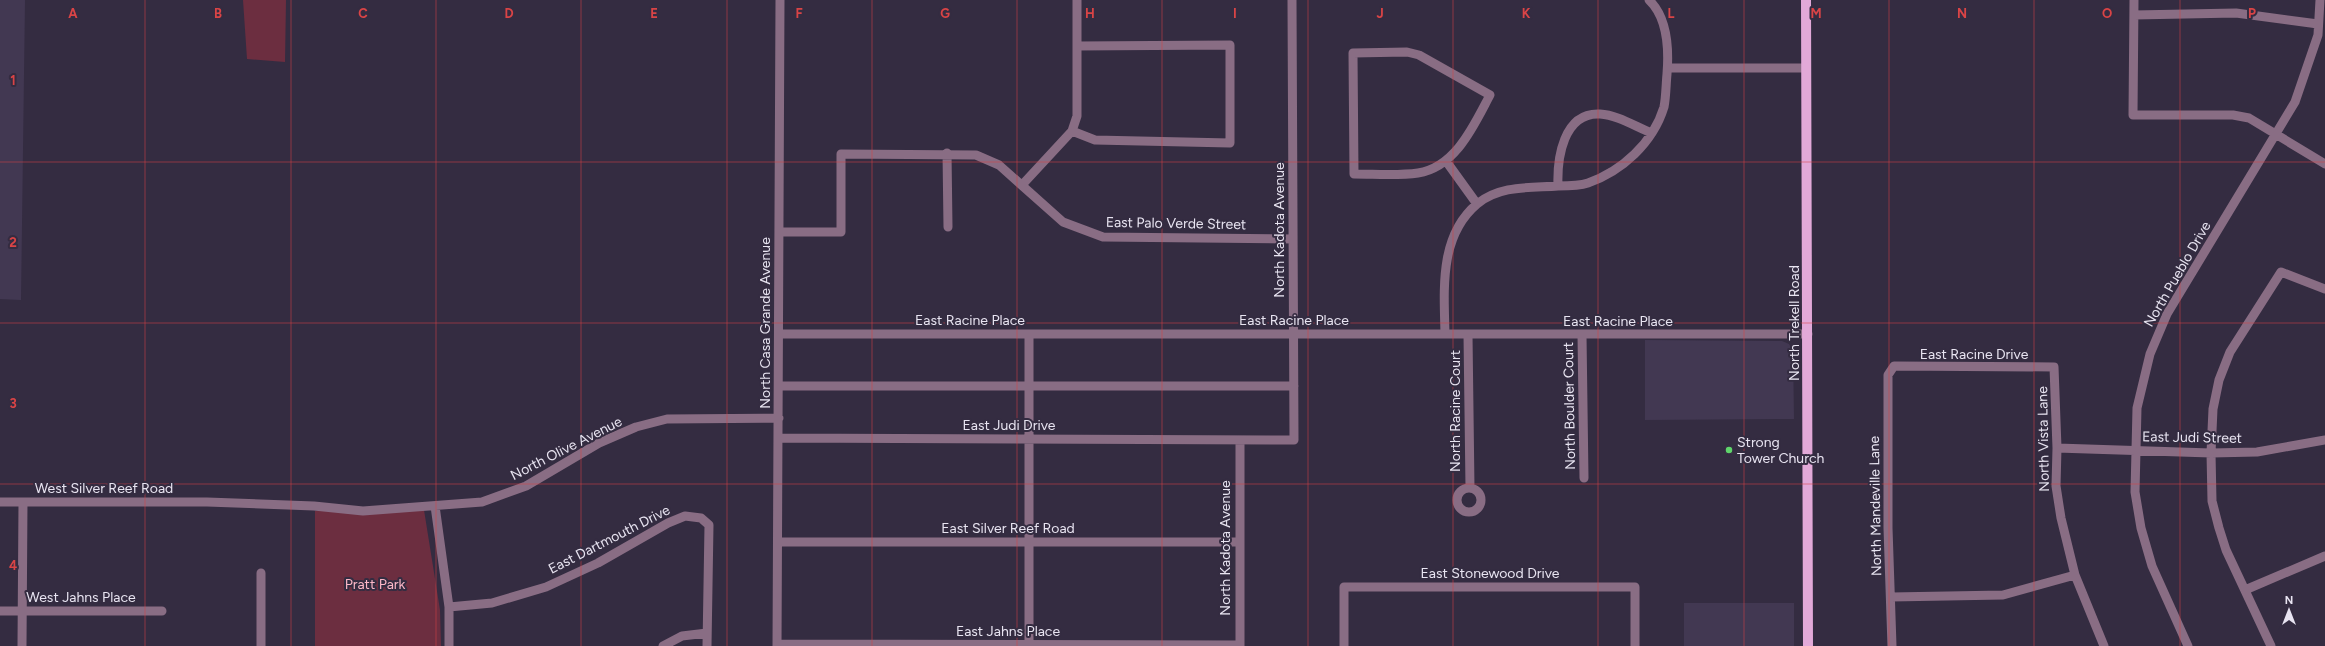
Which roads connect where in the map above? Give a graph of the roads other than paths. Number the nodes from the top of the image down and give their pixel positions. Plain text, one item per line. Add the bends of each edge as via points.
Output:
1 (780, 0) edge
2 (1077, 0) edge
3 (1292, 0) edge
4 (1649, 0) edge
5 (1806, 0) edge
6 (2134, 0) edge
7 (2320, 0) edge
8 (2134, 15) junction
9 (2318, 24) junction
10 (1077, 46) junction
11 (1668, 68) junction
12 (1806, 68) junction
13 (1072, 131) junction
14 (1652, 133) junction
15 (2276, 134) junction
16 (947, 153) junction
17 (1446, 161) junction
18 (2325, 164) edge
19 (1022, 185) junction
20 (1558, 186) junction
21 (1477, 204) junction
22 (948, 227) dead end
23 (779, 232) junction
24 (1293, 239) junction
25 (2325, 289) edge
26 (779, 334) junction
27 (1294, 334) junction
28 (1445, 334) junction
29 (1808, 334) junction
30 (1029, 335) junction
31 (1468, 335) junction
32 (1582, 335) junction
33 (1894, 366) joint
34 (2054, 367) joint
35 (779, 386) junction
36 (1029, 386) junction
37 (1294, 386) junction
38 (779, 418) junction
39 (779, 438) junction
40 (1029, 439) junction
41 (2325, 440) edge
42 (1240, 441) junction
43 (2057, 448) junction
44 (2135, 451) junction
45 (2211, 453) junction
46 (1584, 478) dead end
47 (1470, 488) dead end
48 (0, 502) edge
49 (23, 502) junction
50 (207, 502) joint
51 (435, 506) junction
52 (779, 542) junction
53 (1029, 542) junction
54 (1238, 542) junction
55 (2325, 556) edge
56 (261, 573) dead end
57 (2075, 575) junction
58 (2245, 590) junction
59 (1891, 597) junction
60 (449, 607) junction
61 (0, 611) edge
62 (22, 611) junction
63 (162, 611) dead end
64 (707, 633) junction
65 (777, 645) edge
66 (1029, 645) edge
67 (22, 646) edge
68 (261, 646) edge
69 (449, 646) edge
70 (663, 646) edge
71 (707, 646) edge
72 (1240, 646) edge
73 (1344, 646) edge
74 (1635, 646) edge
75 (1808, 646) edge
76 (1892, 646) edge
77 (2104, 646) edge
78 (2188, 646) edge
79 (2271, 646) edge

1 - 23 street, North Casa Grande Avenue
2 - 10 street
3 - 24 street, North Kadota Avenue
4 - 11 street via 1667,32
5 - 12 main road, North Trekell Road
6 - 8 street
7 - 9 street, North Pueblo Drive
8 - 9 street via 2236,13
8 - 15 street via 2133,116 2233,115 2249,118
9 - 15 street, North Pueblo Drive via 2318,35 2301,87
10 - 13 street via 1077,116
10 - 13 street via 1230,45 1230,143 1095,140
11 - 12 street
11 - 14 street via 1664,106
12 - 29 main road, North Trekell Road
13 - 19 street
14 - 20 street via 1637,152 1615,171 1586,184
14 - 20 street via 1601,114 1586,116 1575,123 1561,147 1557,164
15 - 18 street
15 - 44 street, North Pueblo Drive via 2164,321 2150,354 2137,408
16 - 19 street, East Palo Verde Street via 976,155 999,165
16 - 22 street
16 - 23 street, East Palo Verde Street via 841,154 841,232
17 - 17 street via 1468,137 1490,95 1420,55 1407,52 1353,53 1354,174 1419,173
17 - 21 street
19 - 24 street, East Palo Verde Street via 1063,222 1103,237
20 - 21 street via 1513,188 1498,192
21 - 28 street via 1454,236 1446,258
23 - 26 street, North Casa Grande Avenue
24 - 27 street, North Kadota Avenue
25 - 45 street via 2281,272 2230,352 2219,380 2213,409
26 - 30 street, East Racine Place
26 - 35 street, North Casa Grande Avenue
27 - 28 street, East Racine Place
27 - 30 street, East Racine Place
27 - 37 street, North Kadota Avenue
28 - 31 street, East Racine Place
29 - 32 street, East Racine Place
29 - 75 main road, North Trekell Road
30 - 36 street
31 - 32 street, East Racine Place
31 - 47 street, North Racine Court
32 - 46 street, North Boulder Court
33 - 34 street, East Racine Drive
33 - 59 street, North Mandeville Lane via 1888,375 1888,528
34 - 43 street, North Vista Lane
35 - 36 street
35 - 38 street, North Casa Grande Avenue
36 - 37 street
36 - 40 street
37 - 42 street, North Kadota Avenue via 1294,440
38 - 39 street, North Casa Grande Avenue
38 - 51 street, North Olive Avenue via 667,419 636,427 600,443 526,486 482,502
39 - 40 street, East Judi Drive
39 - 52 street, North Casa Grande Avenue
40 - 42 street, East Judi Drive
40 - 53 street
41 - 45 street, East Judi Street via 2277,450
42 - 54 street, North Kadota Avenue
43 - 44 street, East Judi Street
43 - 57 street, North Vista Lane via 2056,486
44 - 45 street, East Judi Street
44 - 78 street, North Pueblo Drive via 2135,492 2141,528 2152,566
45 - 58 street via 2212,501 2226,550
48 - 49 street, West Silver Reef Road
49 - 50 street, West Silver Reef Road
49 - 62 street
50 - 51 street, North Olive Avenue via 314,506 363,511
51 - 60 street
52 - 53 street, East Silver Reef Road
52 - 65 street, North Casa Grande Avenue
53 - 54 street, East Silver Reef Road
53 - 66 street
54 - 72 street, North Kadota Avenue
55 - 58 street
56 - 68 street
57 - 59 street via 2003,595
57 - 77 street, North Vista Lane
58 - 79 street
59 - 76 street, North Mandeville Lane
60 - 64 street, East Dartmouth Drive via 492,603 546,587 598,563 685,516 701,518 709,525
60 - 69 street
61 - 62 street, West Jahns Place
62 - 63 street, West Jahns Place
62 - 67 street
64 - 70 street via 682,636
64 - 71 street
65 - 66 street, East Jahns Place
66 - 72 street, East Jahns Place
73 - 74 street, East Stonewood Drive via 1344,587 1635,587

